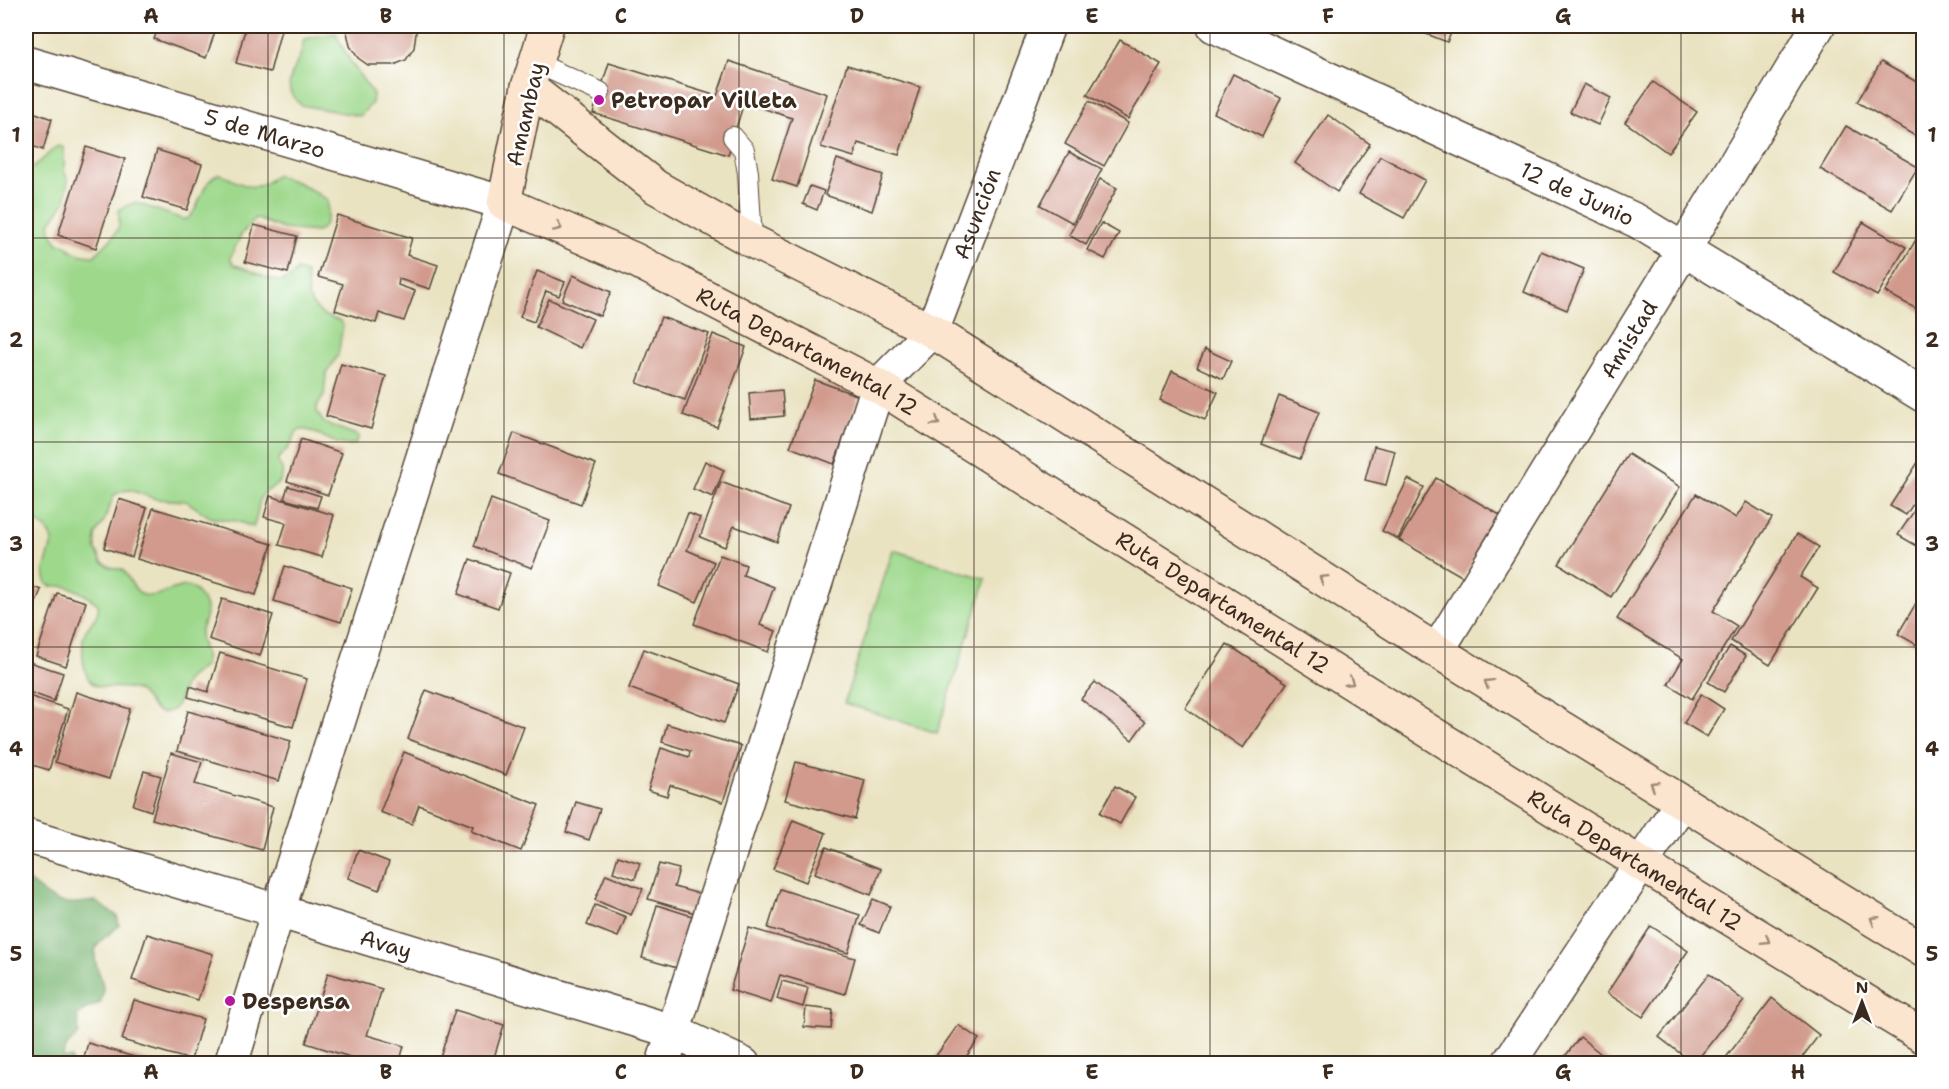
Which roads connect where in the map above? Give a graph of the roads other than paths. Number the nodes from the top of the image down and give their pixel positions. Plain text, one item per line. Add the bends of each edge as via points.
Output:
1 (547, 26) edge
2 (1048, 26) edge
3 (1214, 26) edge
4 (1818, 26) edge
5 (26, 63) edge
6 (532, 75) junction
7 (600, 92) dead end
8 (733, 137) dead end
9 (504, 203) junction
10 (752, 241) junction
11 (1684, 249) junction
12 (932, 331) junction
13 (878, 386) junction
14 (1923, 396) edge
15 (1437, 651) junction
16 (1682, 802) junction
17 (26, 836) edge
18 (1641, 864) junction
19 (278, 910) junction
20 (1923, 951) edge
21 (672, 1031) junction
22 (1923, 1037) edge
23 (231, 1064) edge
24 (663, 1064) edge
25 (743, 1064) edge
26 (1508, 1064) edge

1 - 6 main road, Amambay
2 - 12 street, Asunción
3 - 11 street, 12 de Junio via 1638,221
4 - 11 street, Amistad
5 - 9 street, 5 de Marzo
6 - 7 lane
6 - 9 main road, Amambay
6 - 10 main road via 656,187
8 - 10 lane via 744,150
9 -> 13 main road, Ruta Departamental 12 via 633,259
9 - 19 street
10 - 12 main road
11 - 14 street, 12 de Junio
11 - 15 street, Amistad
12 - 13 street, Asunción
15 -> 12 main road
13 -> 18 main road, Ruta Departamental 12
13 - 21 street
16 -> 15 main road
16 - 18 street
20 -> 16 main road
17 - 19 street, Avay
18 -> 22 main road, Ruta Departamental 12
18 - 26 street
19 - 21 street, Avay
19 - 23 street
21 - 24 street
21 - 25 street, Avay

